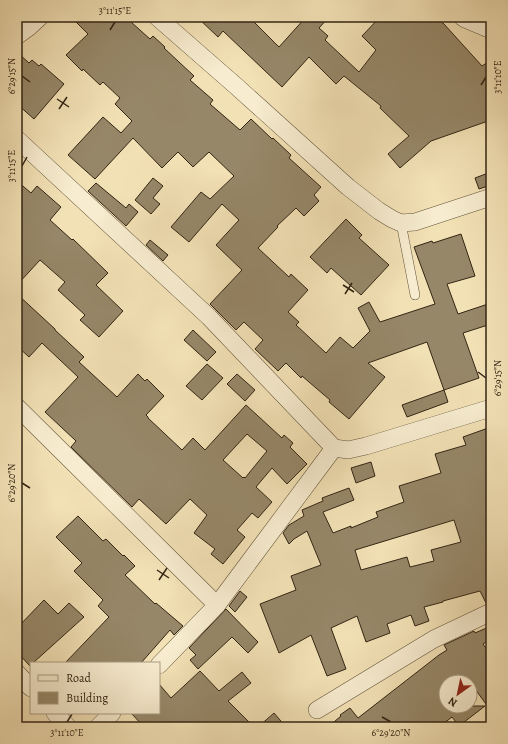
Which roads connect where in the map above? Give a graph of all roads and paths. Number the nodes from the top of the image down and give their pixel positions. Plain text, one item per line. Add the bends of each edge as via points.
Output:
1 (40, 17) edge
2 (157, 17) edge
3 (462, 17) edge
4 (491, 30) edge
5 (17, 36) edge
6 (17, 139) edge
7 (491, 197) edge
8 (401, 223) junction
9 (414, 294) dead end
10 (17, 407) edge
11 (491, 408) edge
12 (334, 448) junction
13 (217, 604) junction
14 (491, 612) edge
15 (160, 664) edge
16 (17, 673) edge
17 (30, 687) edge
18 (317, 710) dead end
19 (56, 714) edge
20 (111, 714) edge
21 (68, 727) edge
22 (98, 727) edge

1 - 5 street
2 - 8 street via 348,187 385,215
3 - 4 street
6 - 12 street via 209,317
7 - 8 street via 415,222
8 - 9 lane
10 - 13 street
11 - 12 street via 366,446 348,450
12 - 13 street
13 - 15 street
14 - 18 street via 434,638
16 - 17 street
19 - 21 street
20 - 22 street

